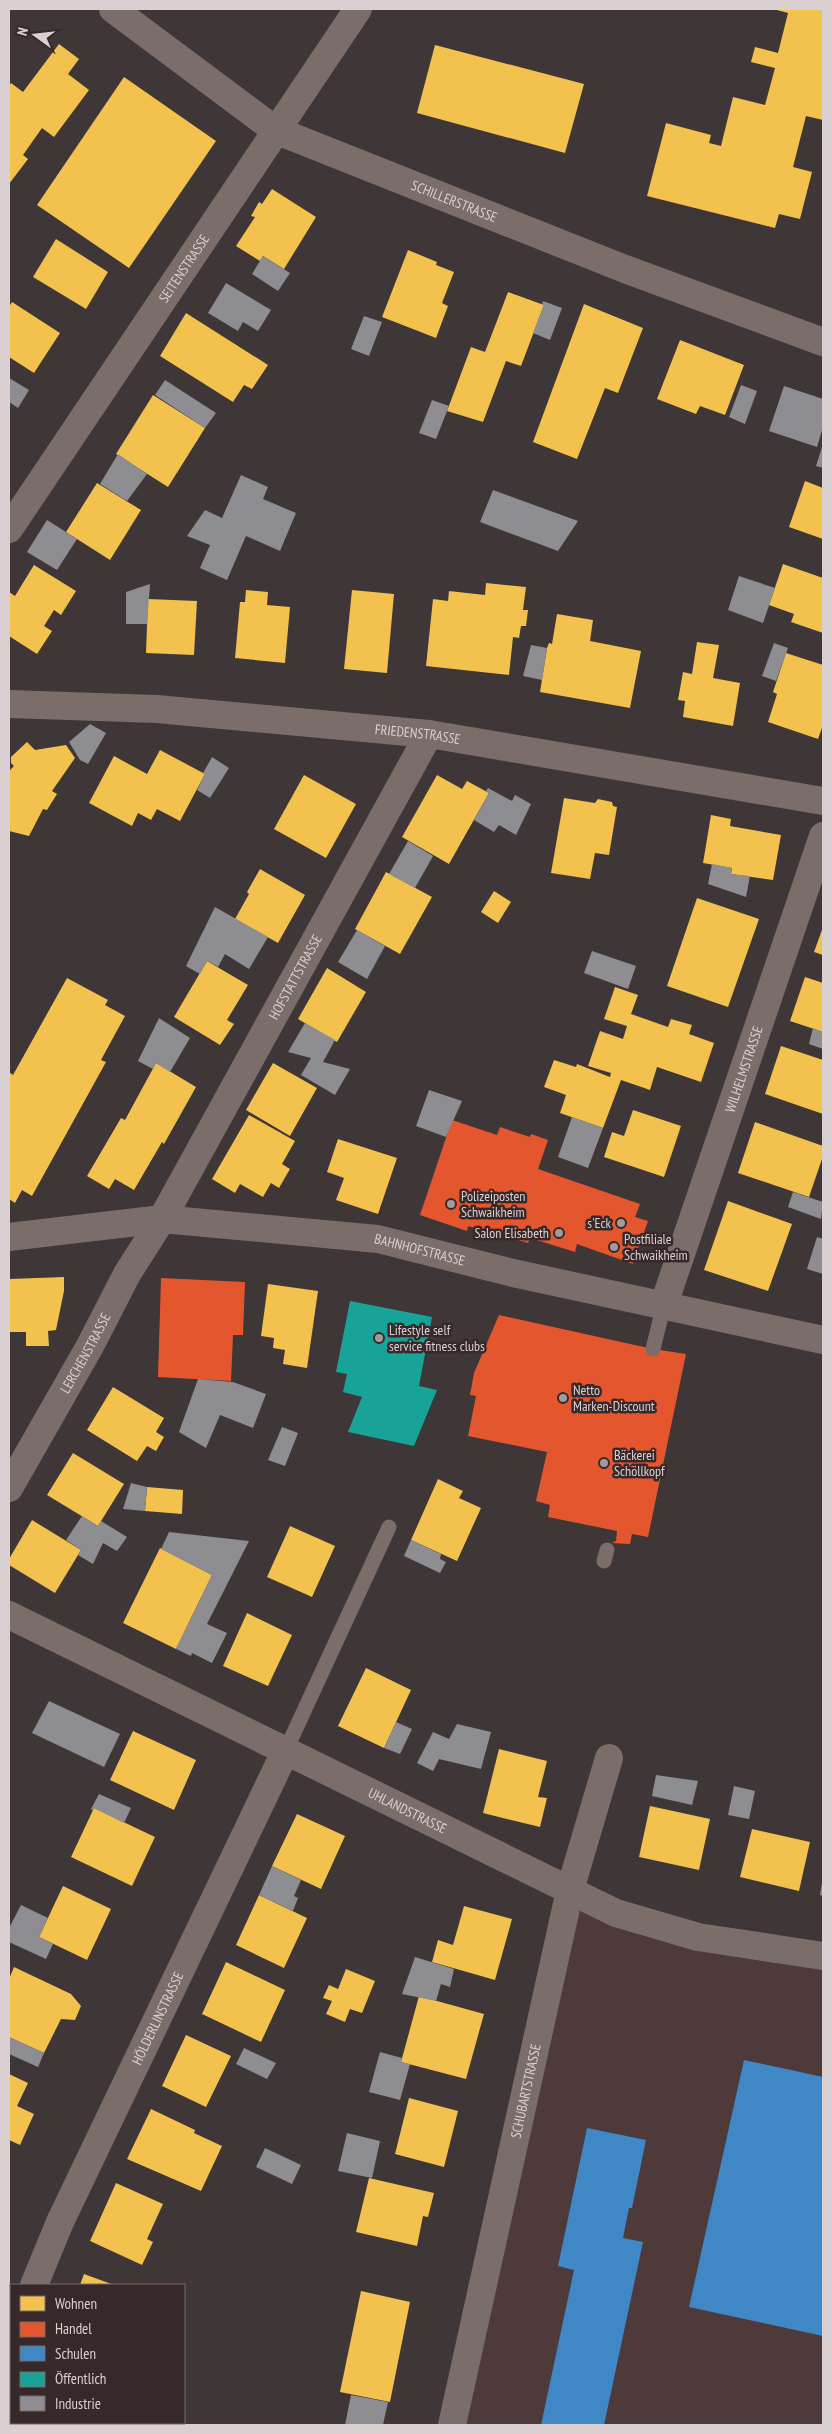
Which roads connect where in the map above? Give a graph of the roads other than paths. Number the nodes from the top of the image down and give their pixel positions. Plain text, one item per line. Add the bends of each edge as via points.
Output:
1 (112, 9) edge
2 (358, 9) edge
3 (275, 130) junction
4 (823, 342) edge
5 (9, 529) edge
6 (9, 704) edge
7 (429, 734) junction
8 (823, 801) edge
9 (823, 836) edge
10 (162, 1219) junction
11 (9, 1237) edge
12 (664, 1304) junction
13 (823, 1340) edge
14 (653, 1349) dead end
15 (9, 1488) edge
16 (389, 1527) dead end
17 (9, 1615) edge
18 (285, 1752) junction
19 (609, 1758) dead end
20 (570, 1890) junction
21 (823, 1956) edge
22 (34, 2284) edge
23 (452, 2425) edge

1 - 3 street, SCHILLERSTRASSE
2 - 3 street, SEITENSTRASSE
3 - 4 street, SCHILLERSTRASSE via 625,269
3 - 5 street, SEITENSTRASSE
6 - 7 street, FRIEDENSTRASSE via 157,709
7 - 8 street, FRIEDENSTRASSE
7 - 10 street, HOFSTATTSTRASSE
9 - 12 street, WILHELMSTRASSE
10 - 11 street, BAHNHOFSTRASSE
10 - 12 street, BAHNHOFSTRASSE via 378,1239 513,1273
10 - 15 street, LERCHENSTRASSE via 127,1274
12 - 13 street, BAHNHOFSTRASSE
12 - 14 lane
16 - 18 lane
17 - 18 street, UHLANDSTRASSE
18 - 20 street, UHLANDSTRASSE
18 - 22 street, HÖLDERLINSTRASSE via 60,2222
19 - 20 street, SCHUBARTSTRASSE
20 - 21 street, UHLANDSTRASSE via 616,1913 698,1937
20 - 23 street, SCHUBARTSTRASSE

